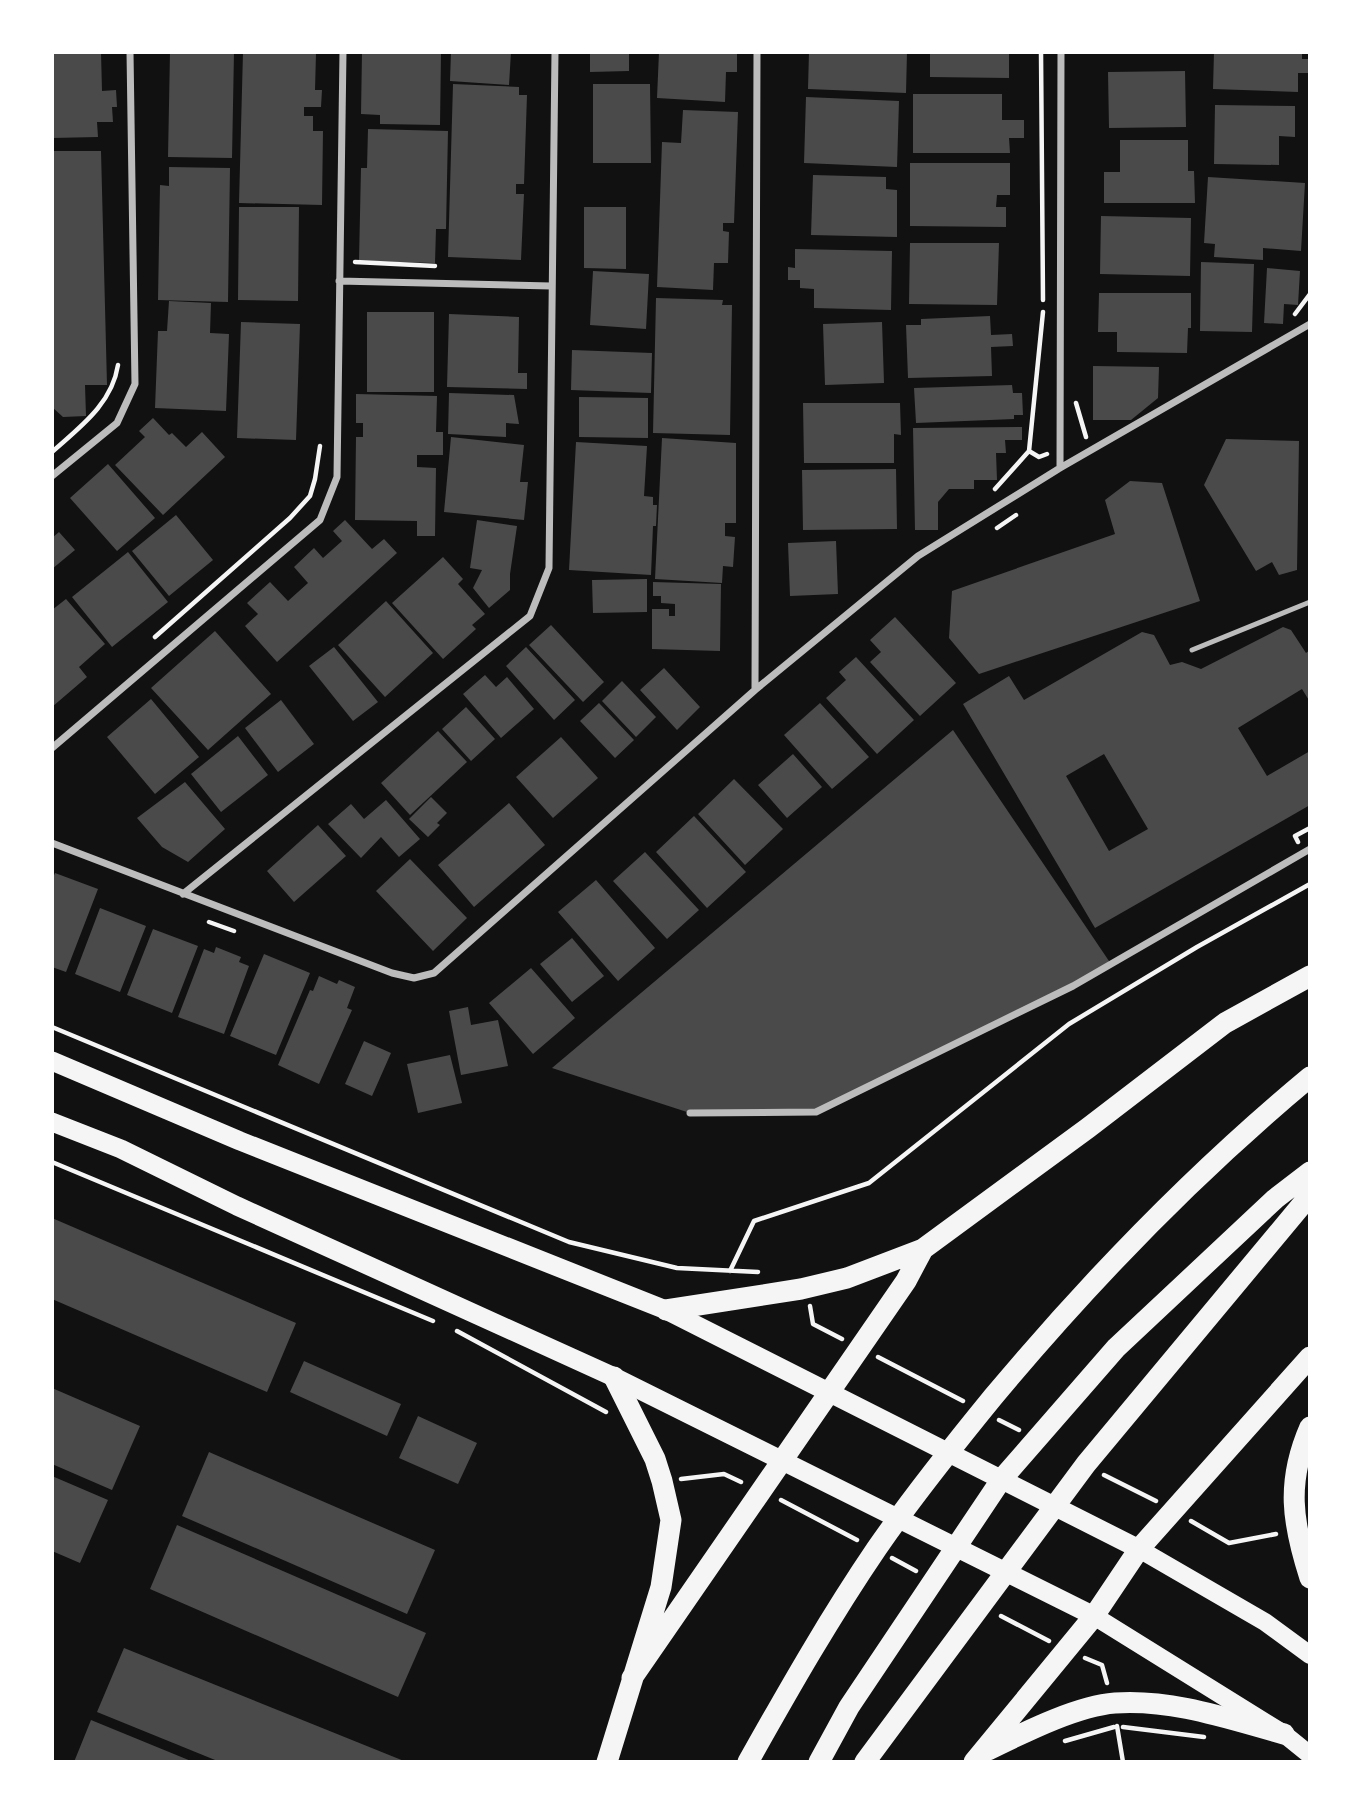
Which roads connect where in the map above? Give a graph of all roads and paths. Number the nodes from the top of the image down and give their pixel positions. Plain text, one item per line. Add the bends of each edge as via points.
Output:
1 (130, 52) edge
2 (343, 52) edge
3 (555, 52) edge
4 (757, 52) edge
5 (1041, 52) edge
6 (1060, 52) edge
7 (355, 262) dead end
8 (339, 281) junction
9 (354, 282) junction
10 (551, 286) junction
11 (1310, 324) edge
12 (118, 356) dead end
13 (320, 444) dead end
14 (52, 452) edge
15 (1060, 468) junction
16 (52, 476) edge
17 (988, 497) dead end
18 (1018, 513) dead end
19 (987, 533) dead end
20 (1310, 602) edge
21 (145, 646) dead end
22 (1192, 650) dead end
23 (754, 690) junction
24 (52, 748) edge
25 (52, 843) edge
26 (1310, 849) edge
27 (1310, 884) edge
28 (183, 894) junction
29 (199, 918) dead end
30 (236, 932) dead end
31 (1310, 976) edge
32 (52, 1061) edge
33 (1310, 1077) edge
34 (690, 1113) dead end
35 (52, 1122) edge
36 (52, 1162) edge
37 (1310, 1172) edge
38 (1310, 1195) edge
39 (923, 1249) junction
40 (730, 1270) dead end
41 (666, 1310) junction
42 (438, 1323) dead end
43 (451, 1328) dead end
44 (1310, 1357) edge
45 (614, 1377) junction
46 (829, 1392) junction
47 (611, 1422) dead end
48 (1310, 1427) edge
49 (783, 1461) junction
50 (663, 1481) junction
51 (762, 1491) junction
52 (858, 1540) dead end
53 (1139, 1549) junction
54 (882, 1553) dead end
55 (919, 1572) dead end
56 (1310, 1578) edge
57 (992, 1611) dead end
58 (1094, 1616) junction
59 (1066, 1650) junction
60 (1310, 1655) edge
61 (632, 1678) junction
62 (1114, 1703) junction
63 (1284, 1734) junction
64 (1057, 1744) dead end
65 (1310, 1755) edge
66 (977, 1758) edge
67 (607, 1762) edge
68 (748, 1762) edge
69 (819, 1762) edge
70 (865, 1762) edge
71 (1124, 1762) edge

1 - 16 street via 135,384 117,423
2 - 8 street
3 - 10 street
4 - 23 street
5 - 17 path via 1043,316 1029,451
6 - 15 street
7 - 9 path
8 - 9 street
8 - 24 street via 337,477 320,520
9 - 10 street
10 - 28 street via 549,568 530,616
11 - 15 street
12 - 14 path via 110,390 97,411
13 - 21 path via 310,496
15 - 23 street via 918,556
18 - 19 path
20 - 22 lane
23 - 28 street via 434,973 414,978 392,973
25 - 28 street
26 - 34 street via 1073,986 816,1112
27 - 40 path via 1069,1024 870,1183 754,1221
29 - 30 path
31 - 39 highway via 1226,1023
32 - 41 highway
33 - 68 highway via 1157,1215 1058,1319 877,1548
35 - 45 highway via 121,1149
36 - 42 path
37 - 69 highway via 1275,1199 1116,1348 1001,1480 849,1707
38 - 70 highway via 1086,1464
39 - 41 highway via 847,1278 801,1289
39 - 46 highway
41 - 46 highway
43 - 47 path via 605,1410
44 - 53 highway
45 - 49 highway
45 - 50 highway
46 - 49 highway
46 - 53 highway
48 - 56 highway via 1295,1470 1294,1496
49 - 51 highway
49 - 58 highway
50 - 51 path via 724,1474
50 - 61 highway via 671,1520 661,1587
51 - 52 path
51 - 61 highway
53 - 58 highway
53 - 60 main road via 1265,1622
54 - 55 path
57 - 59 path
58 - 59 highway
58 - 63 main road
59 - 62 path via 1102,1665
59 - 66 highway
61 - 67 highway
62 - 63 highway via 1179,1705
62 - 66 highway via 1040,1725
63 - 65 main road
64 - 71 path via 1117,1726

